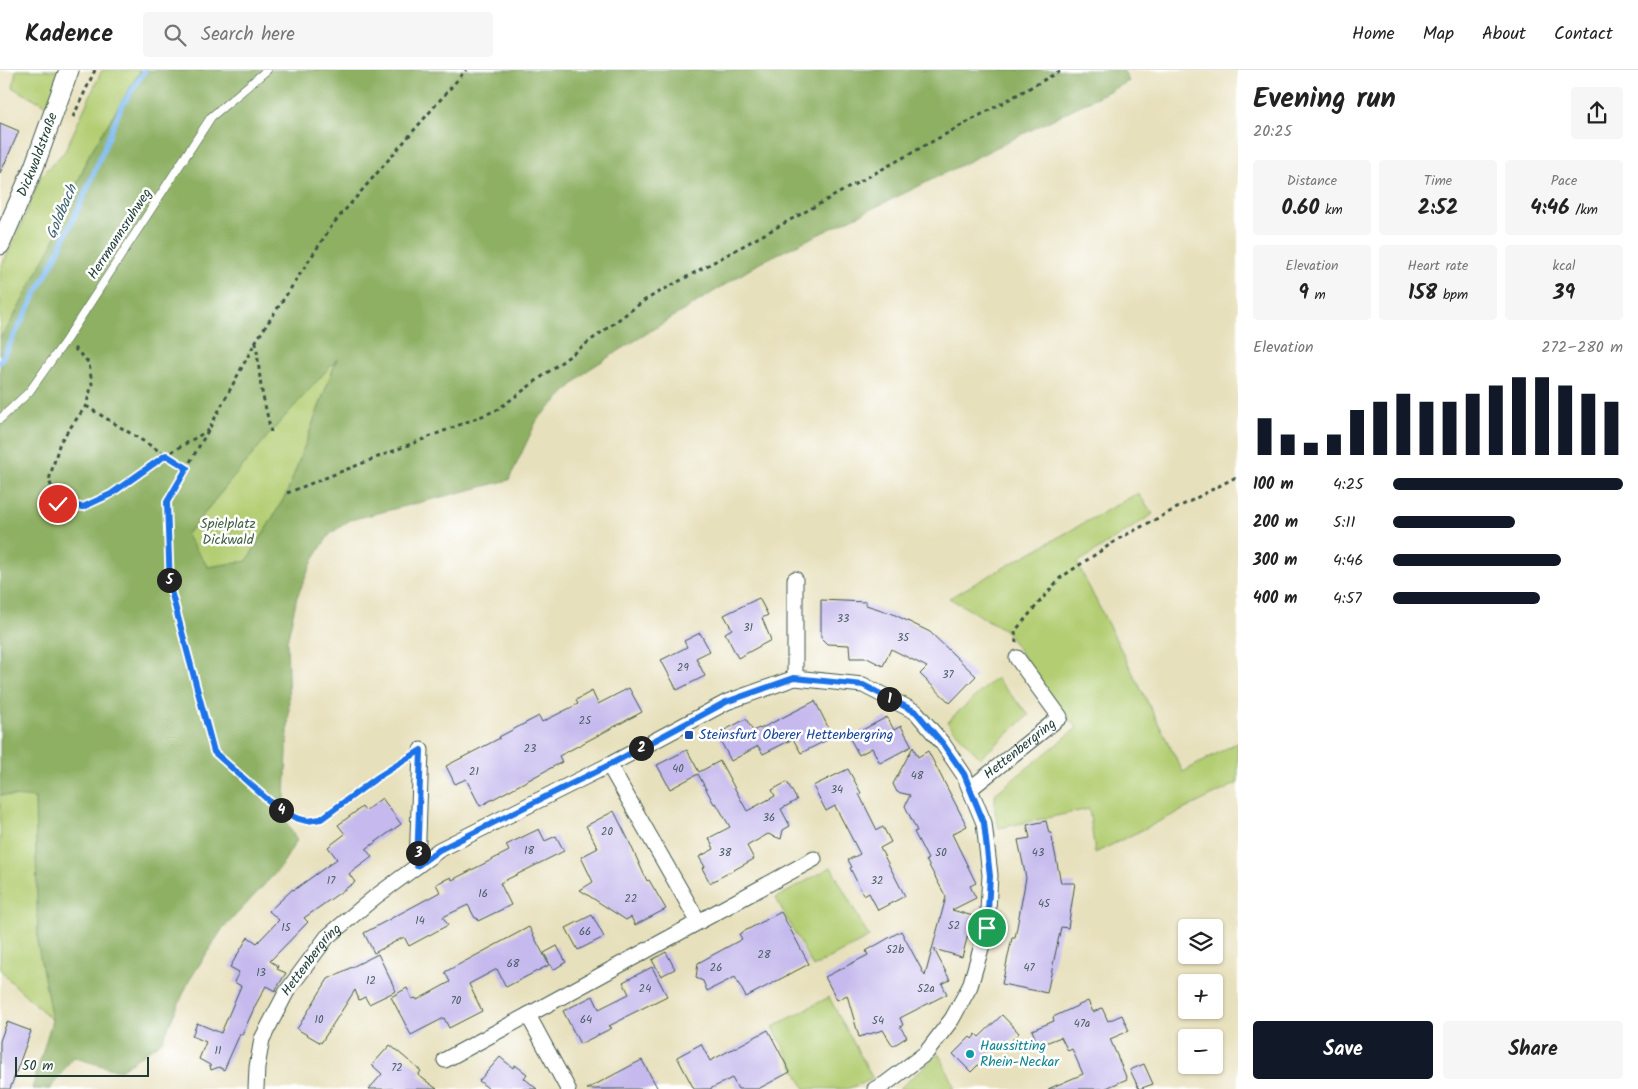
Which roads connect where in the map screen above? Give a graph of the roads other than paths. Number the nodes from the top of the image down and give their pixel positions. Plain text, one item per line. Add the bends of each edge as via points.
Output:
1 (70, 70) edge
2 (267, 70) edge
3 (0, 245) edge
4 (0, 419) edge
5 (795, 580) dead end
6 (1016, 658) road end
7 (794, 678) junction
8 (421, 750) road end
9 (609, 765) junction
10 (970, 789) junction
11 (814, 859) dead end
12 (417, 866) junction
13 (698, 921) junction
14 (528, 1015) junction
15 (445, 1060) dead end
16 (256, 1089) edge
17 (568, 1089) edge
18 (875, 1089) edge

1 - 3 street, Dickwaldstraße via 34,167
2 - 4 lane, Herrmannsruhweg via 211,117 66,340 29,392
5 - 7 street
6 - 10 street, Hettenbergring via 1060,717
7 - 9 street, Hettenbergring via 726,702
7 - 10 street, Hettenbergring via 863,685 916,712 943,744 964,774
8 - 12 street
9 - 12 street, Hettenbergring via 439,850
9 - 13 street
10 - 18 street, Hettenbergring via 984,823 990,876 987,928 970,986 952,1018 926,1053
11 - 13 street
12 - 16 street, Hettenbergring via 327,938 287,991 262,1039
13 - 14 street
14 - 15 street
14 - 17 street

